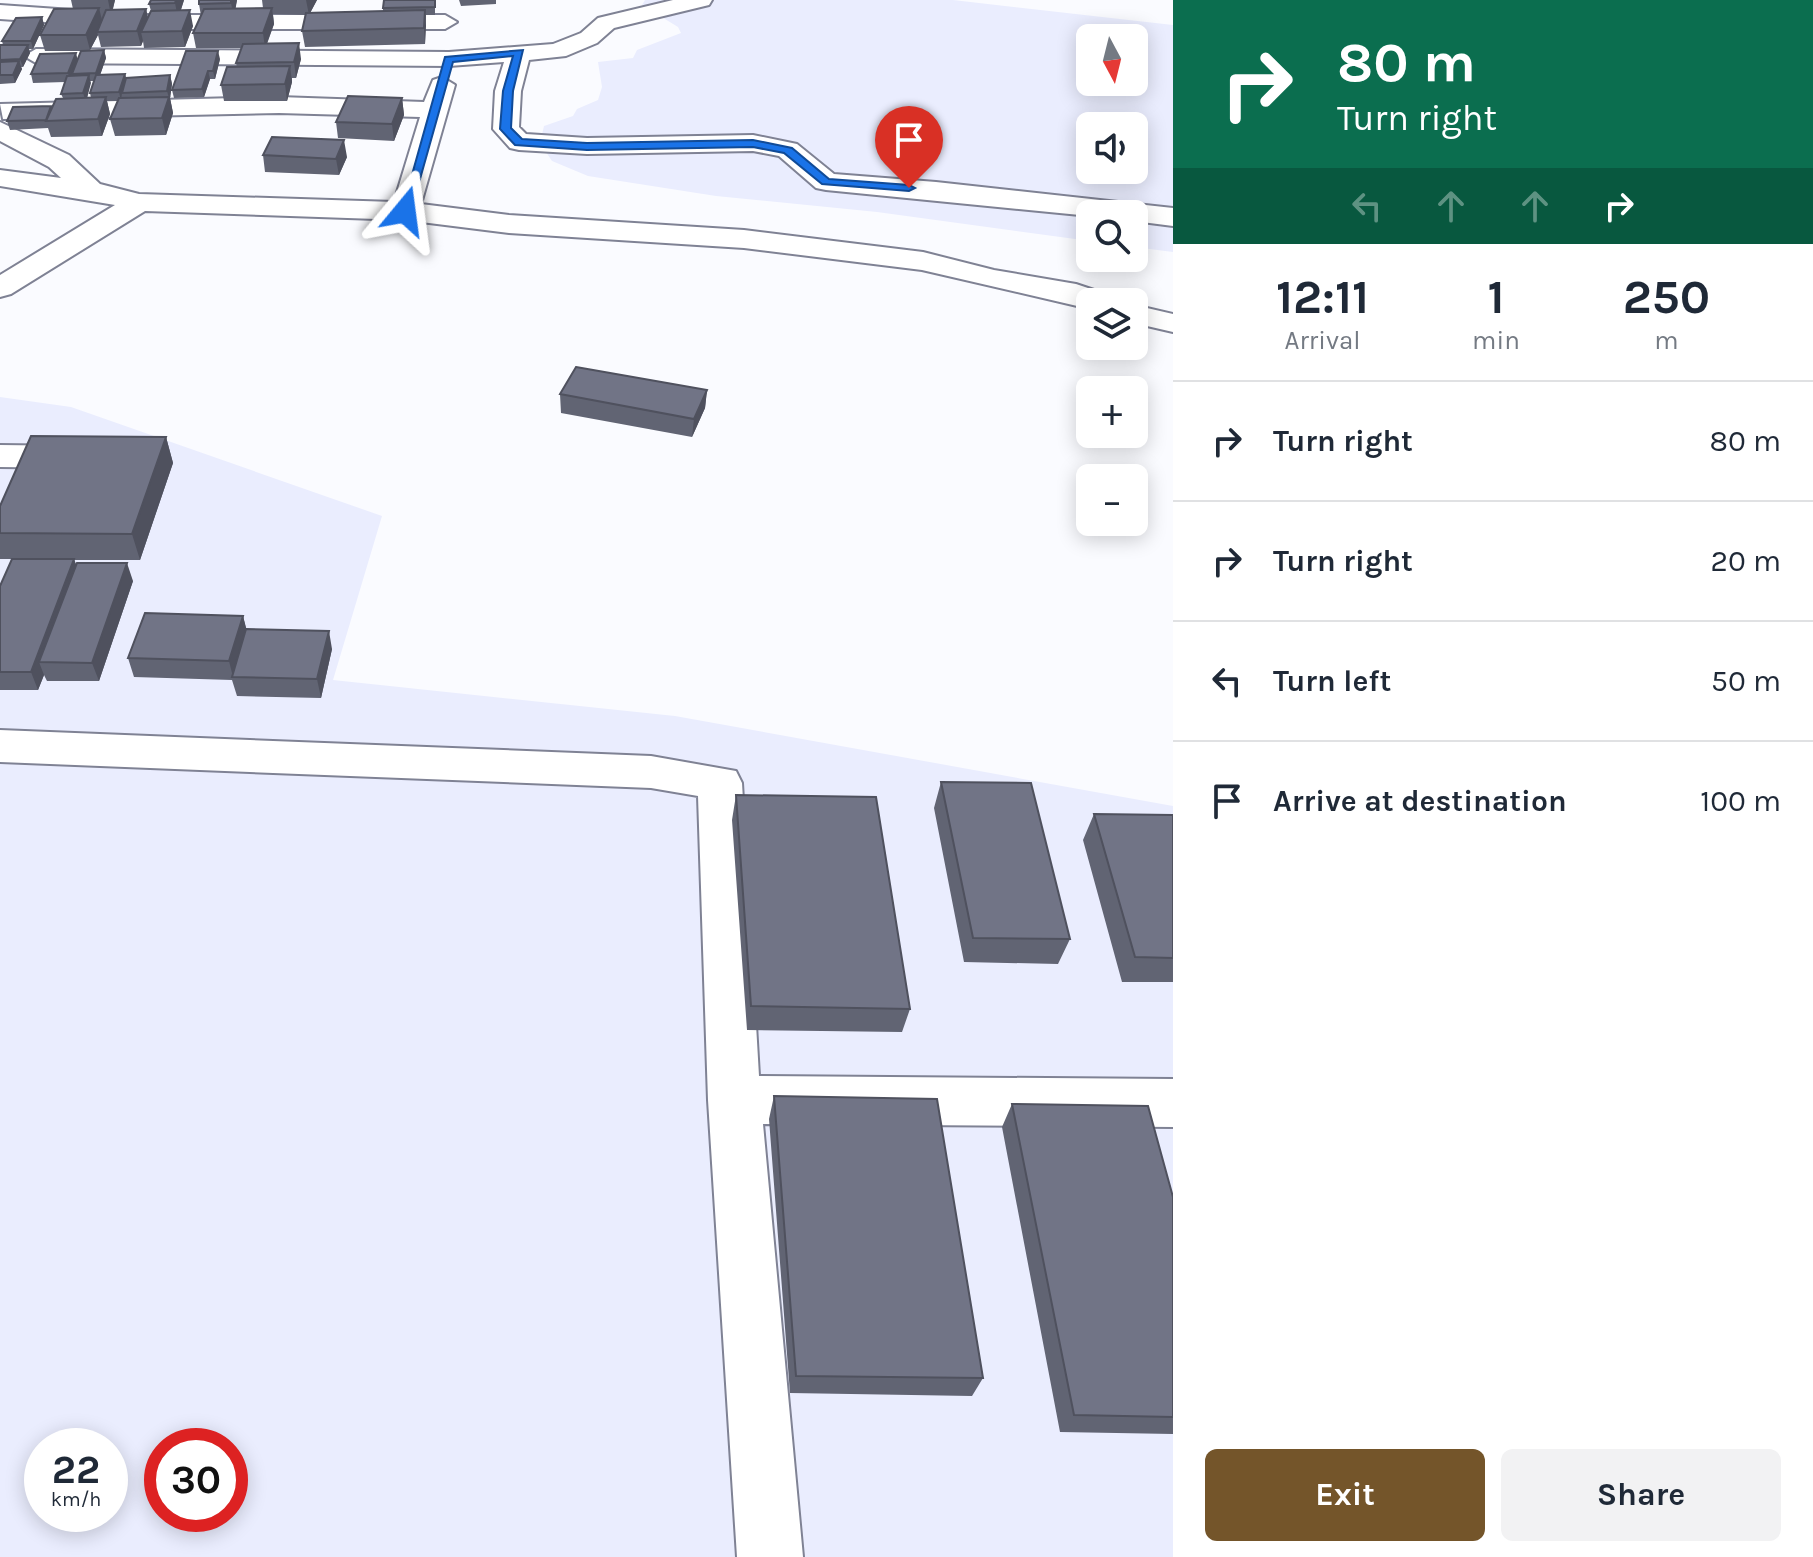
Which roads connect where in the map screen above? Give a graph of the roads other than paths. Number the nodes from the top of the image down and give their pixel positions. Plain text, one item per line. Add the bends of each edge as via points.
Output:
1 (324, 0) edge
2 (701, 0) edge
3 (59, 8) edge
4 (448, 11) edge
5 (10, 20) edge
6 (338, 20) junction
7 (519, 53) junction
8 (36, 56) junction
9 (323, 57) junction
10 (449, 59) junction
11 (306, 106) junction
12 (434, 110) junction
13 (1, 119) edge
14 (0, 178) edge
15 (90, 190) junction
16 (139, 202) junction
17 (405, 211) junction
18 (1173, 217) edge
19 (0, 288) edge
20 (1076, 295) edge
21 (1148, 317) edge
22 (1173, 323) edge
23 (0, 456) edge
24 (97, 457) edge
25 (0, 746) edge
26 (734, 1100) junction
27 (1173, 1103) edge
28 (770, 1557) edge

1 - 6 street
2 - 7 street via 606,23 589,38 557,51
3 - 5 street
3 - 6 street via 144,22
3 - 8 street
4 - 6 street
4 - 10 street
7 - 10 street
7 - 18 street via 508,91 506,129 519,142 753,143 788,150 826,182
8 - 9 street
8 - 13 street
9 - 10 street
9 - 11 street
10 - 12 street
11 - 12 street
11 - 13 street
12 - 17 street
13 - 15 street
14 - 15 street
15 - 16 street
16 - 17 street
16 - 19 street
17 - 20 street via 509,224 744,239 923,261
21 - 22 street
23 - 24 street
25 - 26 street via 651,772 720,783
26 - 27 street
26 - 28 street

